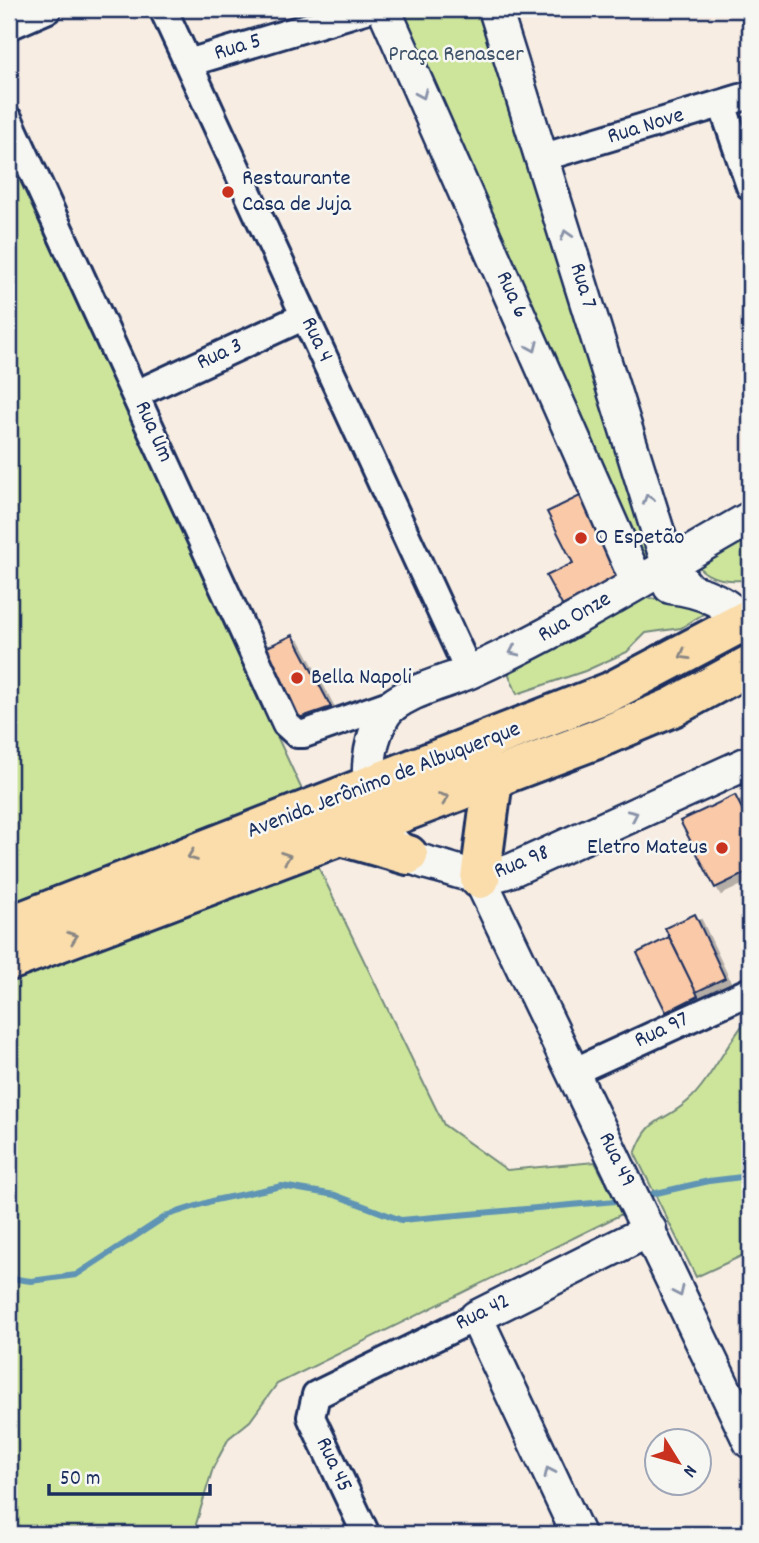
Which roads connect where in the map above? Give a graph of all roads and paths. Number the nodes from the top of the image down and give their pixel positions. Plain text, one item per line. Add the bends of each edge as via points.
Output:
1 (48, 9) edge
2 (163, 9) edge
3 (368, 9) edge
4 (384, 9) edge
5 (495, 9) edge
6 (9, 26) edge
7 (188, 63) junction
8 (750, 95) edge
9 (722, 104) junction
10 (9, 120) edge
11 (541, 158) junction
12 (750, 186) edge
13 (305, 316) junction
14 (136, 394) junction
15 (750, 518) edge
16 (668, 564) junction
17 (637, 582) junction
18 (689, 589) junction
19 (748, 624) edge
20 (750, 666) edge
21 (469, 672) junction
22 (392, 703) junction
23 (304, 734) joint
24 (750, 762) edge
25 (493, 779) junction
26 (375, 804) junction
27 (341, 836) junction
28 (408, 856) junction
29 (480, 879) junction
30 (9, 926) edge
31 (9, 961) edge
32 (750, 990) edge
33 (573, 1072) junction
34 (650, 1230) junction
35 (476, 1317) junction
36 (316, 1395) joint
37 (750, 1442) edge
38 (366, 1534) edge
39 (578, 1534) edge

1 - 6 street
2 - 7 street, Rua 4
3 - 7 street, Rua 5
4 -> 17 street, Rua 6
5 - 11 street, Rua 7
7 - 13 street, Rua 4
8 - 9 street, Rua Nove
9 - 11 street, Rua Nove
9 - 12 street
10 - 14 street, Rua Um
16 -> 11 street, Rua 7
13 - 14 street, Rua 3
13 - 21 street, Rua 4
14 - 23 street, Rua Um via 286,724
15 - 16 street, Rua Onze
16 - 17 street, Rua Onze
16 - 18 street
17 - 18 street
17 -> 21 street, Rua Onze via 554,632
18 - 19 street via 716,599
19 -> 26 main road, Avenida Jerônimo de Albuquerque
20 - 25 main road, Avenida Jerônimo de Albuquerque via 673,707
21 - 22 street, Rua Onze
22 - 23 street, Rua Onze
22 - 26 street via 371,740
29 -> 24 street, Rua 98 via 512,870
26 -> 25 main road, Avenida Jerônimo de Albuquerque
25 - 29 main road
26 - 27 main road, Avenida Jerônimo de Albuquerque
26 - 28 street
26 -> 30 main road, Avenida Jerônimo de Albuquerque
27 - 28 main road
31 -> 27 main road, Avenida Jerônimo de Albuquerque
28 - 29 street, Rua 98
29 - 33 street, Rua 49
32 - 33 street, Rua 97
33 - 34 street, Rua 49
34 - 35 street, Rua 42
34 -> 37 street, Rua 49
35 - 36 street, Rua 42
39 -> 35 street
36 - 38 street, Rua 45 via 312,1417

